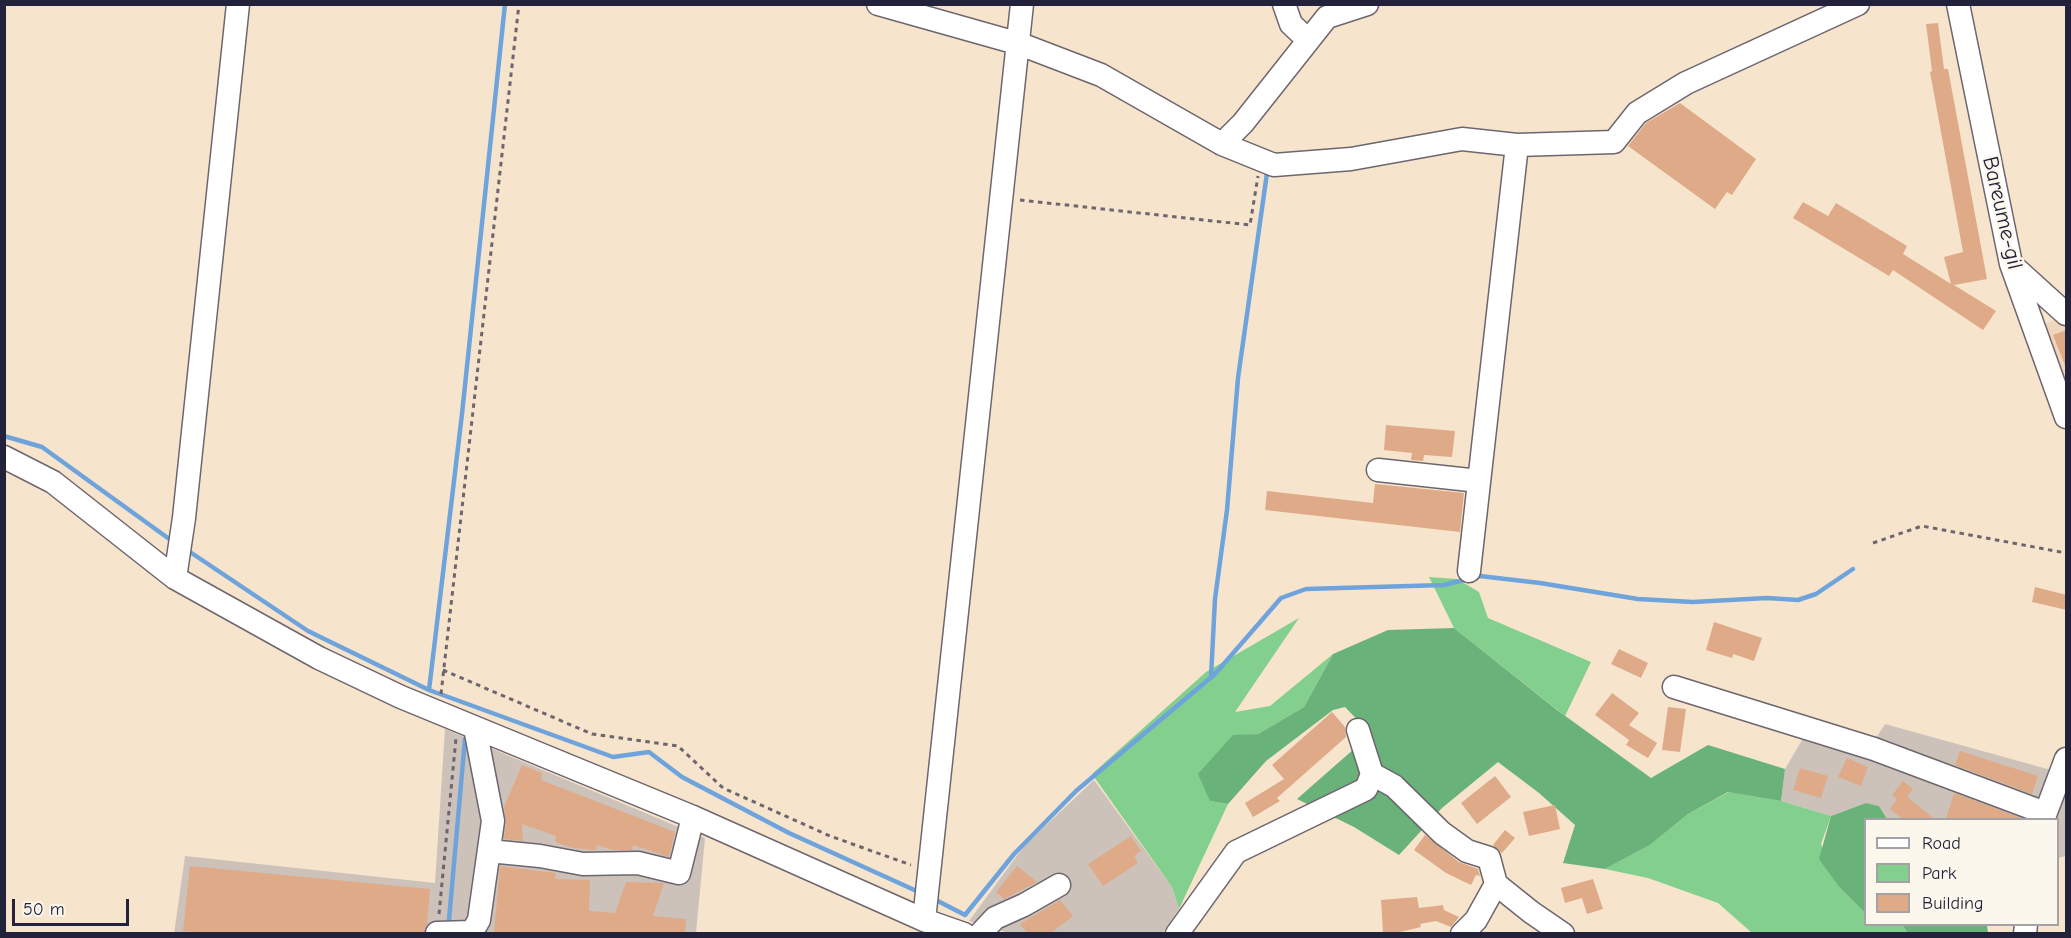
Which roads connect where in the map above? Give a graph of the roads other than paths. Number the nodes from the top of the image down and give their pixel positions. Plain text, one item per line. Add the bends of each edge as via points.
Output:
1 (238, 4) edge
2 (879, 4) edge
3 (1022, 4) edge
4 (1284, 4) edge
5 (1367, 4) edge
6 (1858, 4) edge
7 (1958, 4) edge
8 (1308, 40) junction
9 (1020, 44) junction
10 (1222, 144) junction
11 (1517, 145) junction
12 (2011, 264) junction
13 (2067, 314) edge
14 (2067, 417) edge
15 (4, 457) edge
16 (1378, 470) dead end
17 (1479, 481) junction
18 (177, 570) junction
19 (1469, 571) dead end
20 (1674, 687) dead end
21 (466, 724) junction
22 (1358, 730) dead end
23 (2067, 759) edge
24 (1372, 774) junction
25 (2044, 816) edge
26 (693, 818) junction
27 (489, 851) junction
28 (1496, 884) junction
29 (1059, 885) dead end
30 (927, 896) junction
31 (957, 932) edge
32 (437, 933) edge
33 (980, 933) edge
34 (1178, 933) edge
35 (1462, 933) edge
36 (1563, 933) edge

1 - 18 street
2 - 9 street
3 - 9 street
4 - 8 street via 1291,24
5 - 8 street via 1327,17
6 - 11 street via 1686,83 1637,113 1614,142
7 - 12 street, Bareume-gil
8 - 10 street
9 - 10 street via 1101,75
9 - 30 street
10 - 11 street via 1274,165 1352,159 1462,139
11 - 17 street
12 - 13 street
12 - 14 street, Bareume-gil
15 - 18 street via 53,482
16 - 17 street
17 - 19 street
18 - 21 street via 319,658
20 - 25 street via 1874,749
21 - 26 street
21 - 27 street via 493,821
22 - 24 street
23 - 25 street
24 - 28 street via 1394,786 1442,833 1467,851 1489,858
24 - 34 street via 1366,789 1236,852
26 - 27 street via 679,873 638,863 583,864
26 - 30 street
27 - 32 street via 479,920 472,932
28 - 35 street via 1476,920
28 - 36 street
29 - 33 street via 995,918
30 - 31 street

